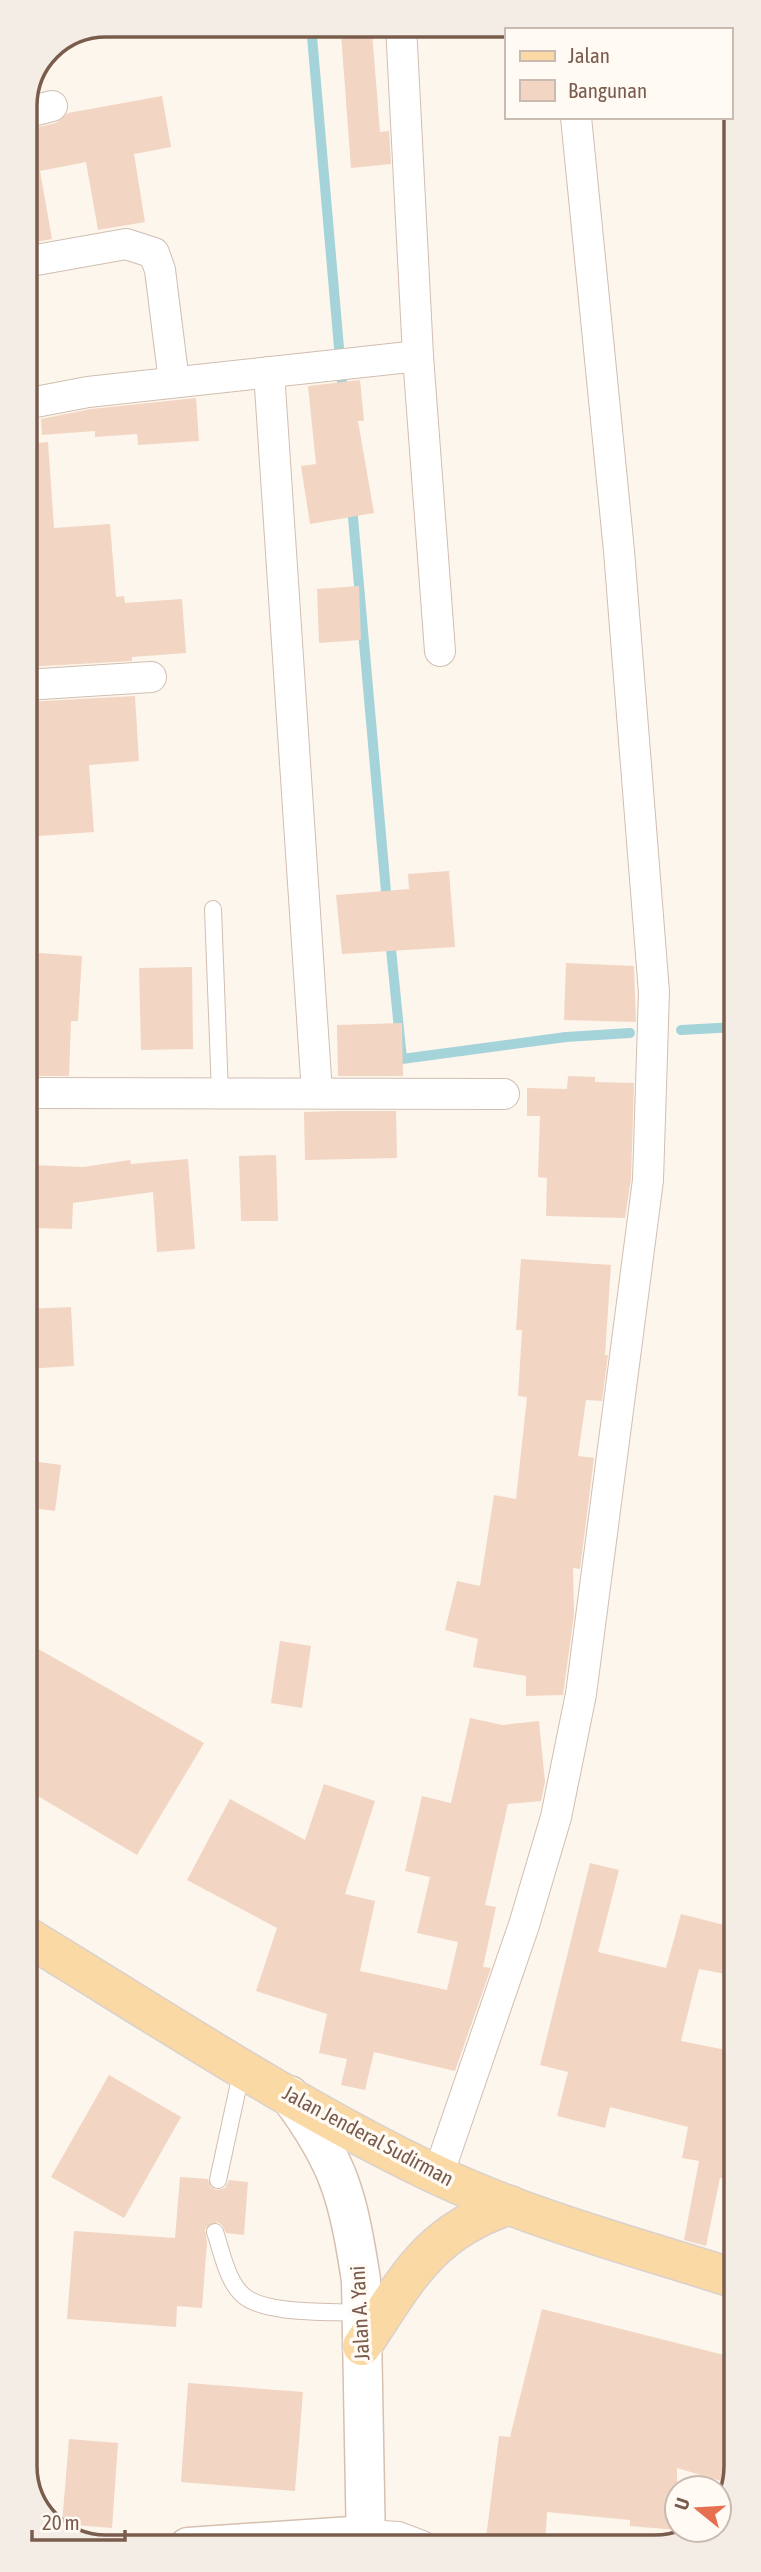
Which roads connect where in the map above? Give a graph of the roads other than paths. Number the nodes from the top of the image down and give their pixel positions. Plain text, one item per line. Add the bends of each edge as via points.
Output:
1 (402, 37) edge
2 (576, 119) edge
3 (37, 260) edge
4 (418, 356) junction
5 (269, 372) junction
6 (174, 382) junction
7 (37, 402) edge
8 (440, 651) dead end
9 (151, 677) dead end
10 (37, 684) edge
11 (213, 909) dead end
12 (37, 1093) edge
13 (220, 1093) junction
14 (317, 1093) junction
15 (504, 1094) dead end
16 (37, 1943) edge
17 (242, 2067) junction
18 (289, 2095) junction
19 (438, 2175) junction
20 (218, 2180) dead end
21 (510, 2205) junction
22 (215, 2232) dead end
23 (724, 2275) edge
24 (362, 2329) junction
25 (366, 2535) edge

1 - 4 street
2 - 19 street via 621,564 653,981 649,1167 581,1693 556,1817
3 - 6 street via 126,244 154,253
4 - 5 street
4 - 8 street
5 - 6 street
5 - 14 street
6 - 7 street
9 - 10 street
11 - 13 lane
12 - 13 street
13 - 14 street
14 - 15 street
16 - 17 main road, Jalan Jenderal Sudirman
17 - 18 main road, Jalan Jenderal Sudirman
17 - 20 lane
18 - 19 main road, Jalan Jenderal Sudirman
18 - 24 street, Jalan A. Yani via 318,2134 346,2198 360,2280
19 - 21 main road, Jalan Jenderal Sudirman
21 - 23 main road, Jalan Jenderal Sudirman
21 - 24 main road via 464,2223 443,2238
22 - 24 lane via 230,2276 243,2295 254,2302
24 - 25 street, Jalan A. Yani

